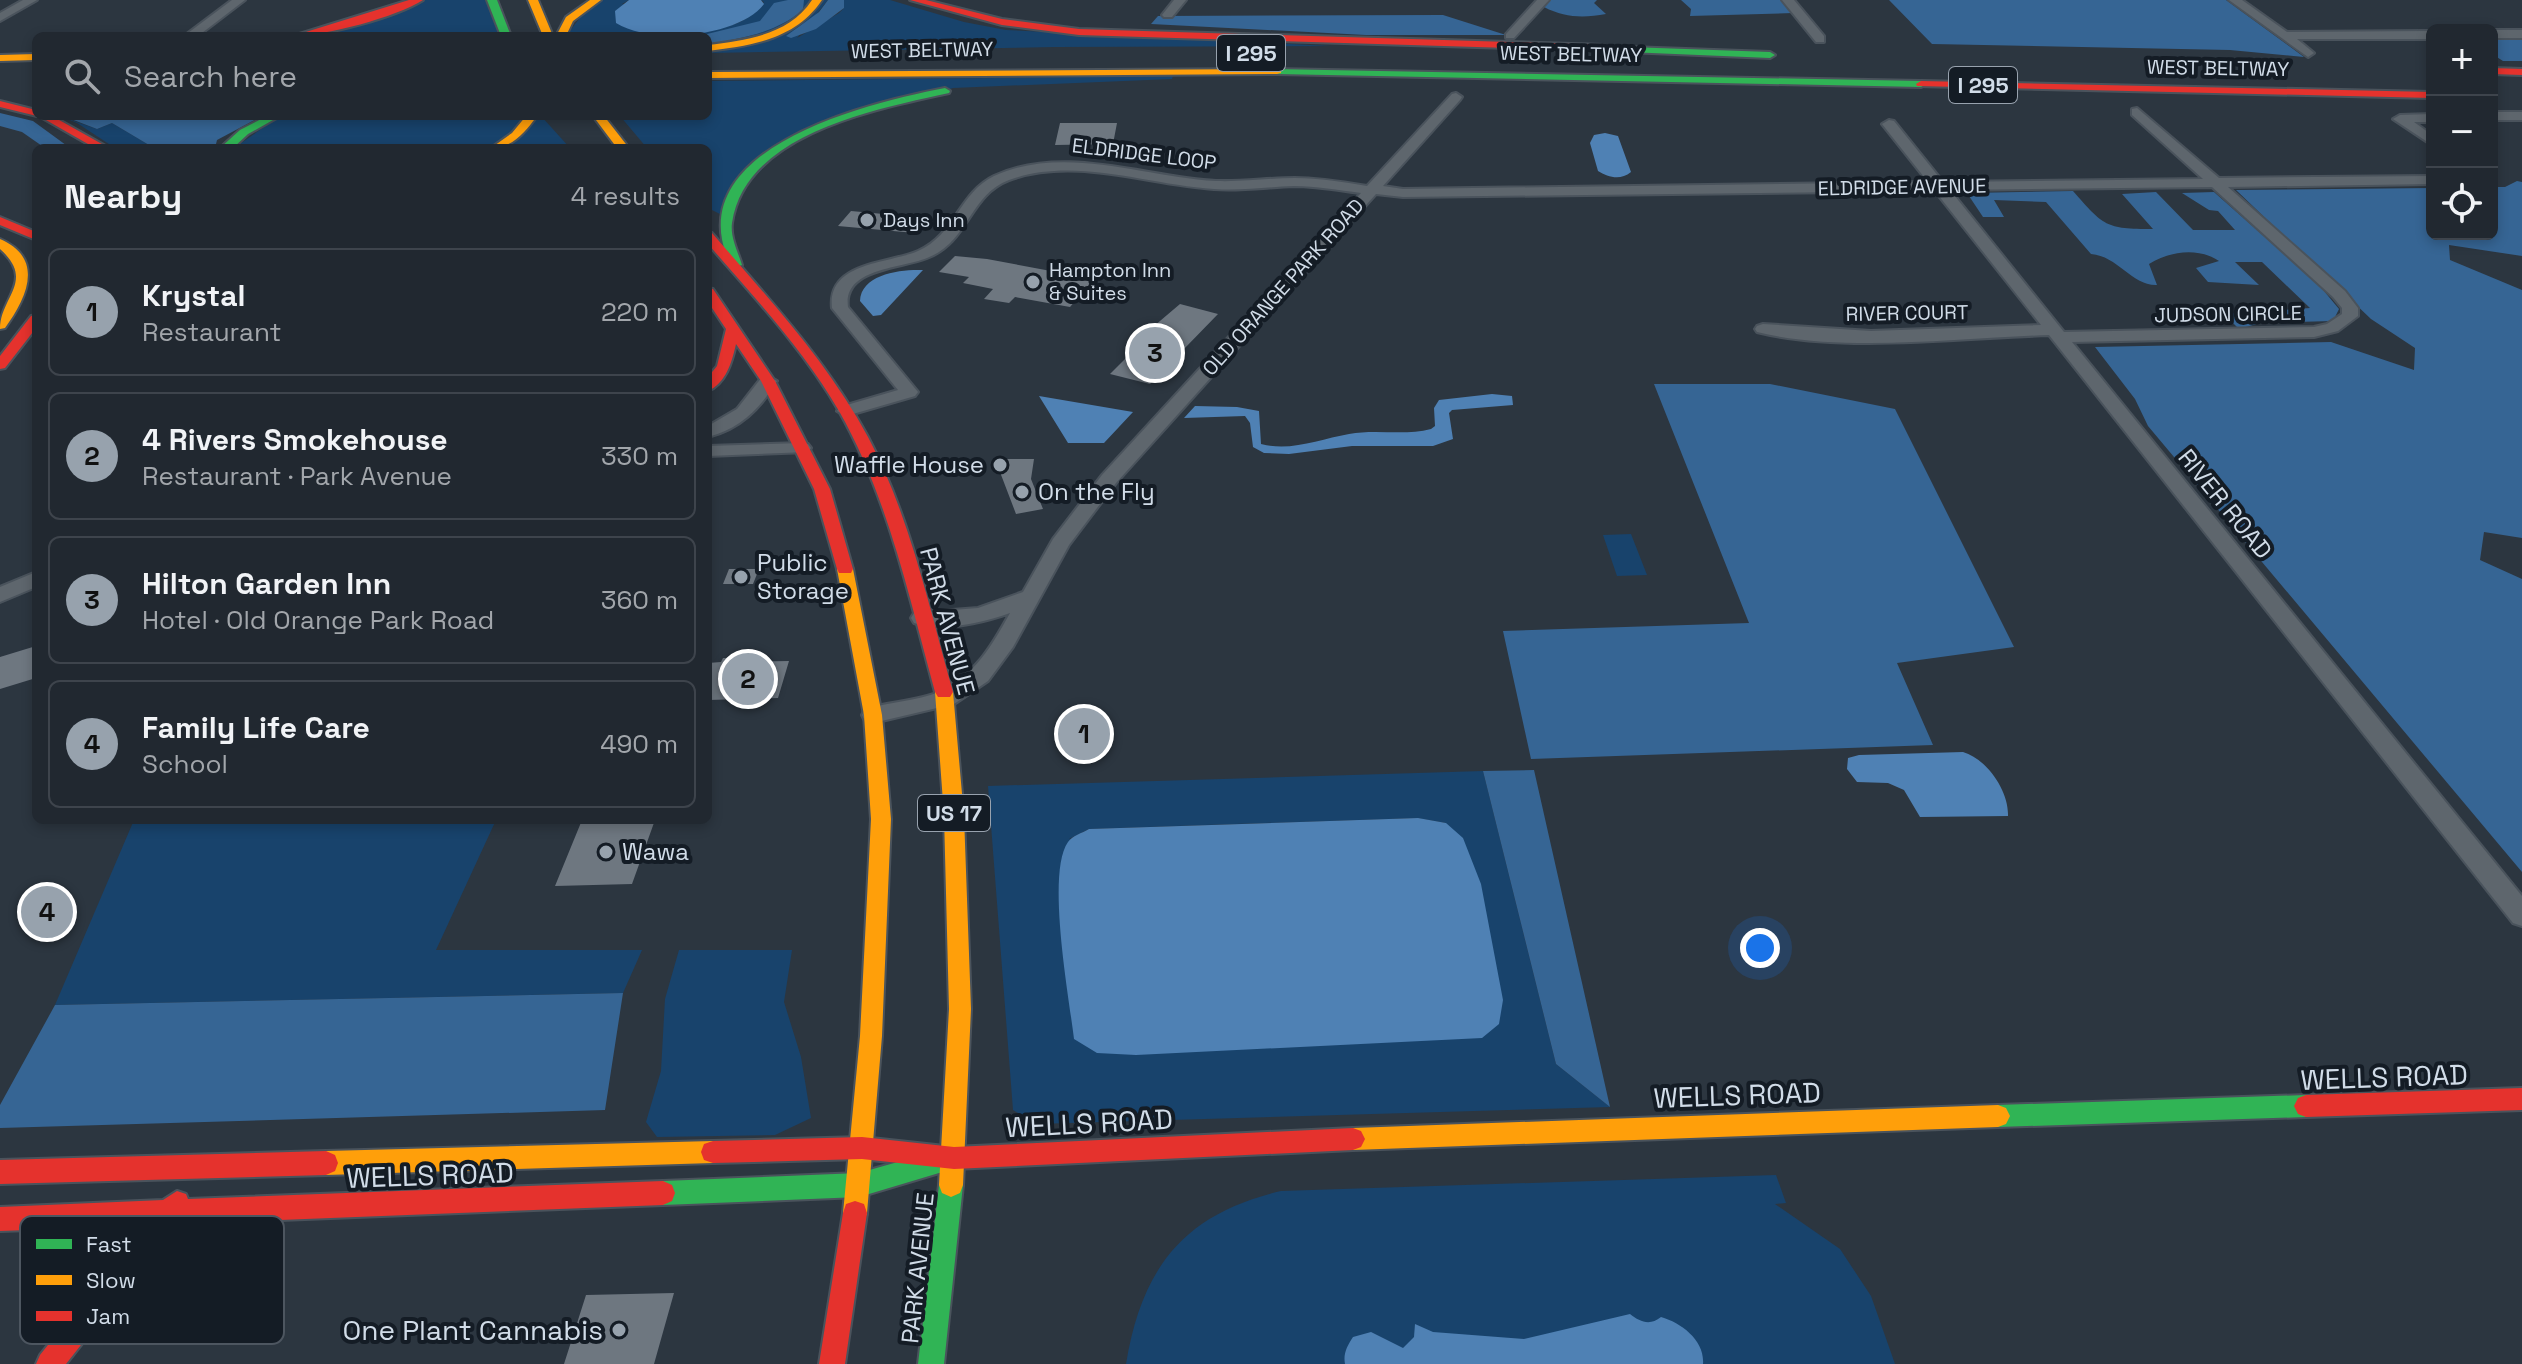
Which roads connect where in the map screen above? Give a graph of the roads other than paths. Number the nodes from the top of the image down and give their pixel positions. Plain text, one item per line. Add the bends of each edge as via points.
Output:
1 (31, 0) edge
2 (239, 0) edge
3 (418, 0) edge
4 (533, 0) edge
5 (596, 0) edge
6 (817, 0) edge
7 (915, 0) edge
8 (1180, 0) edge
9 (1543, 0) edge
10 (1788, 0) edge
11 (2235, 0) edge
12 (503, 1) edge
13 (1168, 15) dead end
14 (0, 18) edge
15 (195, 32) edge
16 (314, 32) edge
17 (513, 32) edge
18 (546, 32) edge
19 (562, 32) edge
20 (2498, 34) edge
21 (2522, 34) edge
22 (2426, 35) edge
23 (1510, 36) dead end
24 (2287, 36) junction
25 (712, 47) edge
26 (1812, 52) junction
27 (32, 57) edge
28 (0, 58) edge
29 (712, 58) edge
30 (2301, 60) joint
31 (32, 66) edge
32 (0, 67) edge
33 (2325, 68) dead end
34 (2498, 71) edge
35 (2522, 72) edge
36 (712, 75) edge
37 (1533, 76) junction
38 (2426, 95) edge
39 (1456, 97) dead end
40 (0, 104) edge
41 (32, 112) edge
42 (2137, 112) dead end
43 (2498, 116) edge
44 (2522, 116) edge
45 (2426, 118) edge
46 (51, 120) edge
47 (267, 120) edge
48 (529, 120) edge
49 (601, 120) edge
50 (1889, 124) dead end
51 (2426, 137) edge
52 (96, 144) edge
53 (230, 144) edge
54 (503, 144) edge
55 (616, 144) edge
56 (2426, 180) edge
57 (2219, 183) junction
58 (1938, 186) junction
59 (1373, 188) junction
60 (0, 221) edge
61 (32, 234) edge
62 (712, 240) edge
63 (0, 243) edge
64 (736, 265) junction
65 (712, 298) edge
66 (32, 324) edge
67 (0, 325) edge
68 (733, 329) junction
69 (1763, 329) dead end
70 (2055, 334) junction
71 (0, 365) edge
72 (815, 366) junction
73 (768, 381) junction
74 (712, 382) edge
75 (846, 411) junction
76 (712, 430) edge
77 (802, 448) junction
78 (712, 451) edge
79 (32, 581) edge
80 (0, 595) edge
81 (1031, 596) junction
82 (921, 618) junction
83 (946, 698) junction
84 (873, 715) junction
85 (2522, 915) edge
86 (2522, 1099) edge
87 (862, 1148) junction
88 (954, 1158) junction
89 (203, 1168) junction
90 (0, 1172) edge
91 (859, 1185) junction
92 (170, 1213) junction
93 (85, 1216) edge
94 (168, 1216) edge
95 (20, 1218) edge
96 (0, 1219) edge
97 (65, 1344) edge
98 (49, 1364) edge
99 (832, 1364) edge
100 (931, 1364) edge

1 - 14 street
2 - 15 street
3 - 16 main road
4 - 18 main road
5 - 19 main road via 572,15
6 - 25 main road via 813,11 781,31
7 - 26 main road via 989,20 1079,32
8 - 13 street
9 - 23 street
10 - 26 street
11 - 24 street
12 - 17 main road
20 - 21 street
22 - 24 street
24 - 30 street
26 - 29 main road, WEST BELTWAY / I 295
27 - 28 main road
30 - 33 main road, WEST BELTWAY
31 - 32 main road
34 - 35 main road
36 - 37 main road, WEST BELTWAY / I 295 via 1093,70
37 - 38 main road, WEST BELTWAY / I 295
37 - 64 main road via 1060,84 960,89 894,100 816,127 758,165 733,197 726,220
39 - 59 street, OLD ORANGE PARK ROAD
40 - 41 main road
42 - 57 street
43 - 44 street
45 - 51 street via 2400,119
46 - 52 main road
47 - 53 main road
48 - 54 main road
49 - 55 main road
50 - 58 street, RIVER ROAD
56 - 57 street, ELDRIDGE AVENUE
57 - 58 street, ELDRIDGE AVENUE
57 - 70 street, JUDSON CIRCLE via 2339,294 2350,316 2314,332
58 - 59 street, ELDRIDGE AVENUE via 1403,193
58 - 70 street, RIVER ROAD
59 - 75 street, ELDRIDGE LOOP via 1299,182 1217,185 1070,167 996,181 973,198 947,243 915,258 869,269 842,288 840,308 909,392
59 - 81 street, OLD ORANGE PARK ROAD via 1109,479 1060,543
60 - 61 main road
62 - 64 main road, PARK AVENUE / US 17
63 - 67 main road via 21,263 24,285
64 - 72 main road, PARK AVENUE / US 17
65 - 68 main road
66 - 71 main road
68 - 73 main road
68 - 74 main road via 724,366
69 - 70 street, RIVER COURT via 1917,337
70 - 85 street, RIVER ROAD
72 - 73 main road
72 - 75 main road, PARK AVENUE / US 17
73 - 76 street via 753,407
73 - 77 main road
75 - 82 main road, PARK AVENUE / US 17 via 897,531
77 - 78 street
77 - 84 main road via 838,537
79 - 80 street
81 - 82 street via 998,613
81 - 83 street, OLD ORANGE PARK ROAD via 980,676
82 - 83 main road, PARK AVENUE / US 17
83 - 84 street, OLD ORANGE PARK ROAD
83 - 88 main road, PARK AVENUE / US 17 via 960,1009
84 - 87 main road via 880,875
86 - 88 main road, WELLS ROAD via 1528,1130
87 - 88 main road, WELLS ROAD
87 - 89 main road, WELLS ROAD
87 - 91 main road
88 - 91 main road, WELLS ROAD
88 - 100 main road, PARK AVENUE / US 17
89 - 90 main road, WELLS ROAD
89 - 92 main road
91 - 92 main road, WELLS ROAD
91 - 99 main road
92 - 93 main road, WELLS ROAD
92 - 94 main road
95 - 96 main road, WELLS ROAD
97 - 98 main road

